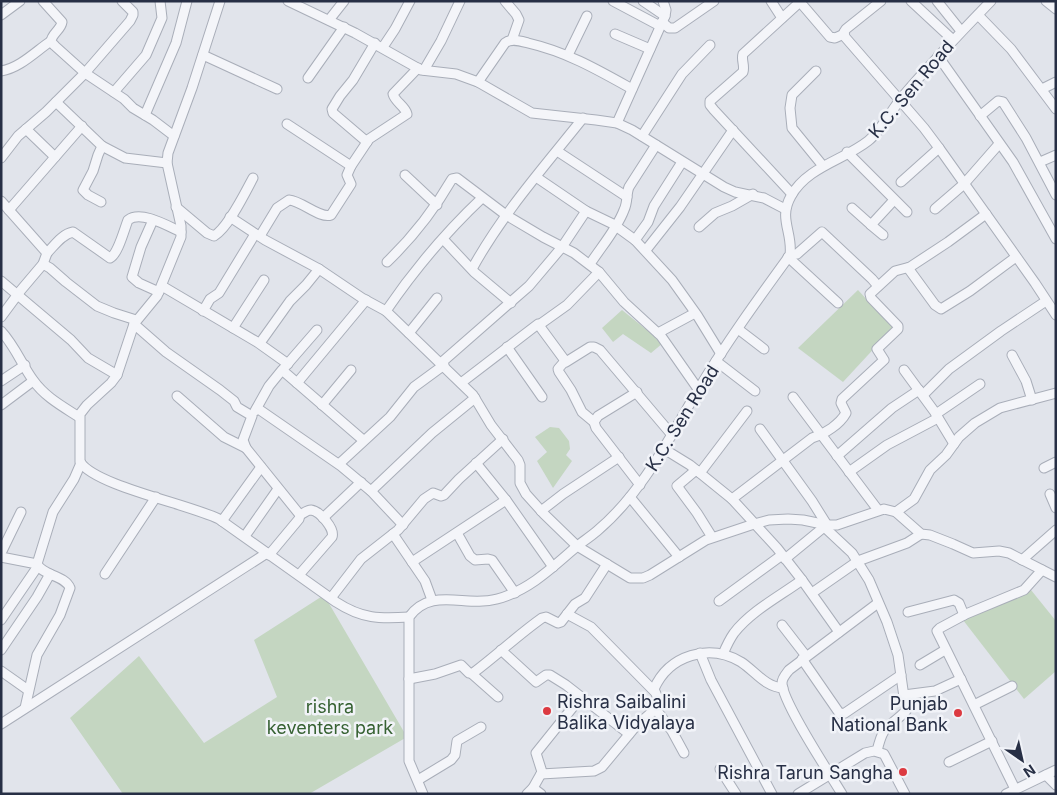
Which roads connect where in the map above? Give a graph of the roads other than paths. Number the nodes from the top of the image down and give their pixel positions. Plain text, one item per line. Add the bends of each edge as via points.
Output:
1 (20, 1) edge
2 (43, 1) edge
3 (160, 1) edge
4 (187, 1) edge
5 (288, 1) edge
6 (344, 1) edge
7 (410, 1) edge
8 (460, 1) edge
9 (505, 1) edge
10 (613, 1) edge
11 (643, 1) edge
12 (663, 1) edge
13 (714, 1) edge
14 (771, 1) edge
15 (863, 1) edge
16 (881, 1) edge
17 (911, 1) edge
18 (937, 1) edge
19 (991, 1) edge
20 (1046, 1) edge
21 (124, 2) edge
22 (219, 2) edge
23 (801, 2) edge
24 (1056, 9) edge
25 (870, 10) junction
26 (1, 14) edge
27 (978, 15) junction
28 (587, 16) dead end
29 (782, 18) junction
30 (329, 20) junction
31 (662, 21) junction
32 (344, 27) junction
33 (962, 31) junction
34 (615, 34) dead end
35 (844, 34) junction
36 (512, 40) junction
37 (953, 40) junction
38 (51, 41) junction
39 (379, 45) junction
40 (710, 45) dead end
41 (650, 49) junction
42 (203, 55) junction
43 (568, 55) junction
44 (938, 56) junction
45 (421, 69) junction
46 (1, 71) edge
47 (816, 71) dead end
48 (85, 73) junction
49 (308, 78) dead end
50 (478, 82) junction
51 (1056, 82) edge
52 (277, 89) dead end
53 (632, 89) junction
54 (1042, 89) junction
55 (114, 92) junction
56 (900, 100) junction
57 (56, 102) junction
58 (1056, 109) edge
59 (145, 115) junction
60 (980, 116) junction
61 (583, 118) junction
62 (617, 123) junction
63 (287, 124) dead end
64 (82, 126) junction
65 (26, 129) junction
66 (733, 130) junction
67 (174, 136) junction
68 (642, 136) junction
69 (367, 142) junction
70 (999, 144) junction
71 (656, 145) junction
72 (102, 146) junction
73 (939, 148) junction
74 (556, 151) junction
75 (847, 152) junction
76 (1056, 155) edge
77 (55, 157) junction
78 (1, 158) edge
79 (682, 162) junction
80 (1040, 162) junction
81 (167, 163) junction
82 (351, 166) junction
83 (824, 166) junction
84 (702, 174) junction
85 (405, 175) dead end
86 (253, 178) dead end
87 (536, 178) junction
88 (901, 182) dead end
89 (964, 184) junction
90 (753, 194) junction
91 (792, 194) junction
92 (1056, 195) edge
93 (627, 197) junction
94 (482, 198) junction
95 (894, 200) junction
96 (1, 202) edge
97 (101, 202) dead end
98 (437, 204) junction
99 (176, 207) junction
100 (852, 208) dead end
101 (785, 209) junction
102 (935, 209) dead end
103 (9, 210) junction
104 (586, 211) junction
105 (907, 212) dead end
106 (986, 214) junction
107 (506, 215) junction
108 (230, 217) junction
109 (153, 220) junction
110 (616, 225) junction
111 (871, 225) junction
112 (699, 227) dead end
113 (181, 232) junction
114 (258, 235) junction
115 (883, 235) dead end
116 (443, 239) junction
117 (1056, 239) edge
118 (635, 240) junction
119 (562, 247) junction
120 (646, 250) junction
121 (47, 253) junction
122 (789, 256) junction
123 (1016, 257) junction
124 (387, 262) dead end
125 (43, 264) junction
126 (590, 264) junction
127 (908, 268) junction
128 (319, 269) junction
129 (472, 269) junction
130 (599, 272) junction
131 (264, 280) dead end
132 (1, 281) edge
133 (878, 286) junction
134 (160, 289) junction
135 (17, 295) junction
136 (437, 298) dead end
137 (366, 300) junction
138 (1046, 301) junction
139 (511, 303) junction
140 (838, 303) dead end
141 (203, 311) junction
142 (386, 311) junction
143 (695, 312) junction
144 (1055, 314) edge
145 (1, 318) edge
146 (135, 322) junction
147 (540, 325) junction
148 (234, 328) junction
149 (738, 329) junction
150 (318, 330) dead end
151 (409, 333) junction
152 (658, 333) junction
153 (2, 335) edge
154 (260, 344) junction
155 (507, 346) junction
156 (764, 349) dead end
157 (1012, 355) dead end
158 (719, 358) junction
159 (565, 361) junction
160 (442, 364) junction
161 (25, 365) junction
162 (285, 367) junction
163 (351, 370) dead end
164 (904, 370) dead end
165 (117, 375) junction
166 (1, 381) edge
167 (33, 381) junction
168 (296, 383) junction
169 (461, 383) junction
170 (980, 384) dead end
171 (698, 389) junction
172 (755, 391) dead end
173 (637, 392) junction
174 (921, 393) junction
175 (1056, 393) edge
176 (177, 396) dead end
177 (542, 397) dead end
178 (793, 397) dead end
179 (475, 398) junction
180 (1032, 400) junction
181 (322, 404) junction
182 (1, 405) edge
183 (747, 411) dead end
184 (255, 412) junction
185 (937, 416) junction
186 (79, 417) junction
187 (594, 422) junction
188 (760, 429) dead end
189 (672, 435) junction
190 (822, 435) junction
191 (363, 440) junction
192 (502, 440) junction
193 (954, 444) junction
194 (246, 448) junction
195 (664, 449) junction
196 (619, 456) junction
197 (837, 456) junction
198 (783, 460) junction
199 (1056, 462) edge
200 (81, 463) junction
201 (476, 463) junction
202 (339, 464) junction
203 (261, 467) junction
204 (1044, 468) dead end
205 (698, 471) junction
206 (849, 472) junction
207 (361, 482) junction
208 (640, 485) junction
209 (278, 489) junction
210 (372, 491) junction
211 (1050, 494) dead end
212 (156, 497) junction
213 (630, 497) junction
214 (732, 499) junction
215 (506, 500) junction
216 (1056, 508) edge
217 (878, 510) junction
218 (542, 511) junction
219 (21, 512) dead end
220 (896, 512) junction
221 (300, 515) junction
222 (323, 518) junction
223 (222, 521) junction
224 (754, 524) junction
225 (403, 525) junction
226 (824, 526) junction
227 (1056, 530) edge
228 (456, 533) junction
229 (393, 534) junction
230 (921, 534) junction
231 (245, 536) junction
232 (712, 537) junction
233 (578, 546) junction
234 (1, 553) edge
235 (268, 554) junction
236 (1, 557) edge
237 (679, 557) junction
238 (784, 557) junction
239 (1022, 560) junction
240 (858, 561) junction
241 (412, 562) junction
242 (607, 564) junction
243 (37, 565) junction
244 (553, 567) junction
245 (1042, 570) junction
246 (50, 574) junction
247 (105, 574) dead end
248 (299, 576) junction
249 (1056, 577) edge
250 (802, 580) junction
251 (515, 593) junction
252 (812, 593) junction
253 (331, 598) junction
254 (432, 600) junction
255 (719, 601) dead end
256 (878, 603) junction
257 (908, 612) dead end
258 (567, 614) junction
259 (964, 615) junction
260 (409, 617) junction
261 (1, 620) edge
262 (782, 625) dead end
263 (839, 632) junction
264 (1, 650) edge
265 (502, 650) junction
266 (945, 650) junction
267 (700, 653) junction
268 (723, 654) junction
269 (804, 658) junction
270 (920, 665) dead end
271 (1, 671) edge
272 (472, 674) junction
273 (901, 676) junction
274 (410, 679) junction
275 (961, 679) junction
276 (1012, 686) dead end
277 (783, 688) junction
278 (28, 690) junction
279 (654, 691) junction
280 (904, 695) junction
281 (581, 696) junction
282 (498, 697) dead end
283 (974, 705) junction
284 (25, 708) junction
285 (655, 708) junction
286 (1, 724) edge
287 (481, 727) dead end
288 (629, 734) junction
289 (992, 741) junction
290 (877, 751) junction
291 (684, 753) dead end
292 (949, 762) dead end
293 (720, 769) dead end
294 (1056, 770) edge
295 (541, 774) junction
296 (830, 774) junction
297 (1046, 775) junction
298 (418, 780) junction
299 (1056, 785) edge
300 (1015, 789) junction
301 (530, 791) edge
302 (423, 794) edge
303 (541, 794) edge
304 (736, 794) edge
305 (772, 794) edge
306 (798, 794) edge
307 (842, 794) edge
308 (905, 794) edge
309 (1006, 794) edge

1 - 26 street
2 - 38 street via 62,22
3 - 55 street via 162,18 146,55
4 - 59 street via 176,43
5 - 30 street
6 - 30 street
7 - 39 street via 395,29
8 - 45 street via 441,41
9 - 36 street via 519,20
10 - 31 street
11 - 31 street
12 - 31 street via 666,10
13 - 31 street via 675,28 669,28
14 - 29 street
15 - 25 street
16 - 25 street
17 - 37 street
18 - 33 street
19 - 27 street, K.C. Sen Road
20 - 24 street
21 - 48 street via 133,12 133,18
22 - 42 street
23 - 29 street
23 - 35 street via 830,37
25 - 35 street via 846,28
27 - 33 street, K.C. Sen Road
27 - 54 street via 1011,49
28 - 43 street
29 - 66 street via 743,54 743,72 710,101
30 - 32 street
31 - 41 street
32 - 39 street
32 - 49 street
33 - 37 street, K.C. Sen Road
34 - 41 street
35 - 56 street
36 - 43 street
36 - 50 street via 505,43
37 - 44 street, K.C. Sen Road
38 - 46 street via 21,62
38 - 48 street
39 - 45 street
39 - 69 street via 332,109
40 - 68 street via 682,74
41 - 53 street
42 - 52 street
42 - 67 street
43 - 53 street
44 - 56 street, K.C. Sen Road
44 - 60 street
45 - 50 street via 456,74
45 - 69 street via 393,94 407,114
47 - 83 street via 792,95 790,108 792,128
48 - 55 street
48 - 57 street
50 - 61 street via 532,113
51 - 54 street
53 - 62 street
54 - 58 street
55 - 59 street
56 - 73 street
56 - 75 street, K.C. Sen Road via 870,140
57 - 64 street
57 - 65 street
59 - 67 street
60 - 70 street
60 - 80 street via 998,101 1003,102
61 - 62 street
61 - 74 street
62 - 68 street
63 - 82 street
64 - 72 street
64 - 77 street
65 - 77 street
65 - 78 street
66 - 84 street
66 - 91 street
67 - 81 street
68 - 71 street
69 - 82 street
70 - 89 street
70 - 117 street via 1020,173
71 - 79 street
71 - 93 street via 628,187
72 - 81 street via 125,158
72 - 97 street via 94,171 83,190
73 - 88 street
73 - 89 street
74 - 87 street
74 - 93 street
75 - 83 street, K.C. Sen Road
75 - 95 street
76 - 80 street
77 - 103 street
79 - 84 street
79 - 118 street
80 - 92 street
81 - 99 street
82 - 114 street via 347,173 351,184 331,215 327,217 289,200 277,208
83 - 91 street, K.C. Sen Road
84 - 90 street via 730,190
84 - 120 street
85 - 98 street
86 - 108 street
87 - 104 street
87 - 107 street
89 - 102 street
89 - 106 street
90 - 101 street
90 - 112 street via 715,213
91 - 101 street, K.C. Sen Road
93 - 110 street via 624,212
94 - 98 street via 455,177
94 - 107 street
94 - 116 street
95 - 105 street
95 - 111 street
96 - 103 street
98 - 124 street
99 - 108 street via 212,236 219,233
99 - 113 street
100 - 111 street
101 - 122 street
103 - 121 street
104 - 110 street
104 - 119 street
106 - 123 street
106 - 127 street
107 - 119 street
107 - 129 street
108 - 114 street
109 - 113 street
109 - 121 street via 140,216 128,220 110,258 73,232
109 - 134 street via 132,277 139,283
110 - 118 street
110 - 126 street
111 - 115 street
113 - 134 street via 180,242
114 - 128 street
114 - 141 street
116 - 129 street
116 - 142 street
118 - 120 street
119 - 126 street
119 - 139 street
120 - 143 street
121 - 125 street
122 - 133 street via 797,254 822,232
122 - 140 street
122 - 149 street, K.C. Sen Road
123 - 127 street via 941,309
123 - 138 street
125 - 135 street
125 - 146 street via 97,306
126 - 130 street
127 - 133 street via 895,271
128 - 137 street
128 - 154 street via 290,301
129 - 139 street
130 - 147 street via 567,305
130 - 152 street via 624,302
131 - 148 street
132 - 135 street
133 - 190 street via 870,294 871,298 898,329 878,349 884,360 842,399 844,417
134 - 141 street
134 - 146 street
135 - 145 street
135 - 165 street via 88,358
136 - 151 street
137 - 142 street
137 - 168 street
138 - 144 street
138 - 174 street via 949,369
139 - 160 street
141 - 148 street
142 - 151 street
143 - 152 street
143 - 158 street
146 - 165 street
146 - 184 street via 173,356 234,401 237,407
147 - 155 street via 535,325
147 - 159 street
148 - 154 street
149 - 156 street
149 - 158 street, K.C. Sen Road
150 - 162 street
151 - 160 street
152 - 171 street
153 - 161 street
154 - 162 street
155 - 169 street
155 - 177 street
157 - 180 street
158 - 171 street, K.C. Sen Road
158 - 172 street
159 - 173 street via 590,347 597,348
159 - 187 street via 559,372 582,412
160 - 169 street
160 - 191 street via 414,387 390,417
161 - 166 street
161 - 167 street
162 - 168 street
162 - 184 street via 269,386
163 - 181 street
164 - 174 street
165 - 186 street
167 - 182 street
167 - 186 street via 48,397
168 - 181 street
169 - 179 street
170 - 185 street
171 - 189 street, K.C. Sen Road
173 - 187 street via 598,416
173 - 189 street
174 - 185 street
174 - 197 street via 892,408
175 - 180 street
176 - 194 street via 224,437
178 - 190 street
179 - 192 street
179 - 210 street via 432,433
180 - 193 street via 992,411 965,431
181 - 191 street
183 - 205 street
184 - 194 street via 243,440
184 - 202 street
185 - 193 street
185 - 206 street
186 - 200 street
187 - 196 street
188 - 198 street
189 - 195 street, K.C. Sen Road
190 - 197 street
190 - 198 street via 812,438
191 - 202 street
192 - 201 street
192 - 218 street via 520,465 522,488
193 - 220 street via 930,470 914,500
194 - 203 street
195 - 205 street
195 - 208 street, K.C. Sen Road
196 - 208 street
196 - 218 street
197 - 206 street
198 - 214 street
198 - 226 street via 812,501
199 - 204 street
200 - 212 street via 102,478
200 - 243 street via 53,512
201 - 215 street
201 - 225 street via 442,496 428,495
202 - 207 street
203 - 209 street
203 - 223 street
205 - 214 street
205 - 232 street via 677,486
206 - 217 street
207 - 210 street
207 - 222 street
208 - 213 street, K.C. Sen Road
209 - 221 street
209 - 231 street
210 - 225 street
211 - 216 street
212 - 223 street
212 - 247 street
213 - 233 street, K.C. Sen Road via 612,518
213 - 237 street
214 - 224 street
215 - 228 street
215 - 244 street
217 - 220 street
217 - 226 street via 844,523
218 - 233 street
219 - 234 street
220 - 230 street
221 - 222 street via 313,510
221 - 235 street
222 - 248 street via 332,528 333,535
223 - 231 street
224 - 226 street via 788,519
224 - 232 street
224 - 238 street
225 - 229 street
226 - 238 street
226 - 240 street
227 - 239 street
228 - 241 street
228 - 251 street via 475,560 492,560
229 - 241 street
229 - 253 street via 361,559
230 - 239 street via 973,553 999,551
230 - 240 street via 907,543
231 - 235 street
232 - 237 street
233 - 242 street
233 - 244 street, K.C. Sen Road
235 - 248 street
235 - 284 street
236 - 243 street
237 - 242 street via 650,575 635,579
238 - 250 street
238 - 255 street
239 - 245 street
240 - 252 street
240 - 256 street
241 - 254 street via 425,581
242 - 258 street via 585,598
243 - 246 street
243 - 261 street
244 - 251 street, K.C. Sen Road
245 - 249 street
245 - 259 street via 1024,590
246 - 264 street
246 - 278 street via 68,583 70,590 37,655
248 - 253 street
250 - 252 street
250 - 268 street via 742,625 729,640
251 - 254 street, K.C. Sen Road via 482,602
252 - 263 street
253 - 260 street via 369,617
254 - 260 street
256 - 263 street
256 - 273 street via 895,645
257 - 259 street via 954,600
258 - 265 street via 559,623 542,618
258 - 279 street via 596,632
259 - 266 street via 938,630
260 - 274 street
262 - 269 street
263 - 269 street
265 - 272 street
265 - 281 street via 536,682 550,674
266 - 270 street
266 - 275 street
267 - 268 street
267 - 279 street via 671,666
267 - 305 street
268 - 277 street via 742,662 771,686
269 - 273 street via 840,714
269 - 277 street via 785,675
271 - 278 street
272 - 274 street via 461,665
272 - 282 street
273 - 280 street
274 - 298 street via 409,761
275 - 280 street via 935,691
275 - 283 street
276 - 283 street
277 - 296 street via 794,715
278 - 284 street
279 - 285 street via 660,703
280 - 290 street via 906,711 886,727
281 - 288 street
281 - 295 street via 536,753
283 - 289 street
284 - 286 street
285 - 288 street
285 - 291 street
287 - 298 street via 457,741 451,760
288 - 295 street via 607,763 597,770
289 - 292 street
289 - 300 street
290 - 296 street via 866,753
290 - 308 street via 884,754
293 - 304 street
294 - 297 street
295 - 301 street
296 - 306 street
296 - 307 street
297 - 299 street
297 - 300 street
298 - 302 street
300 - 309 street
301 - 303 street

